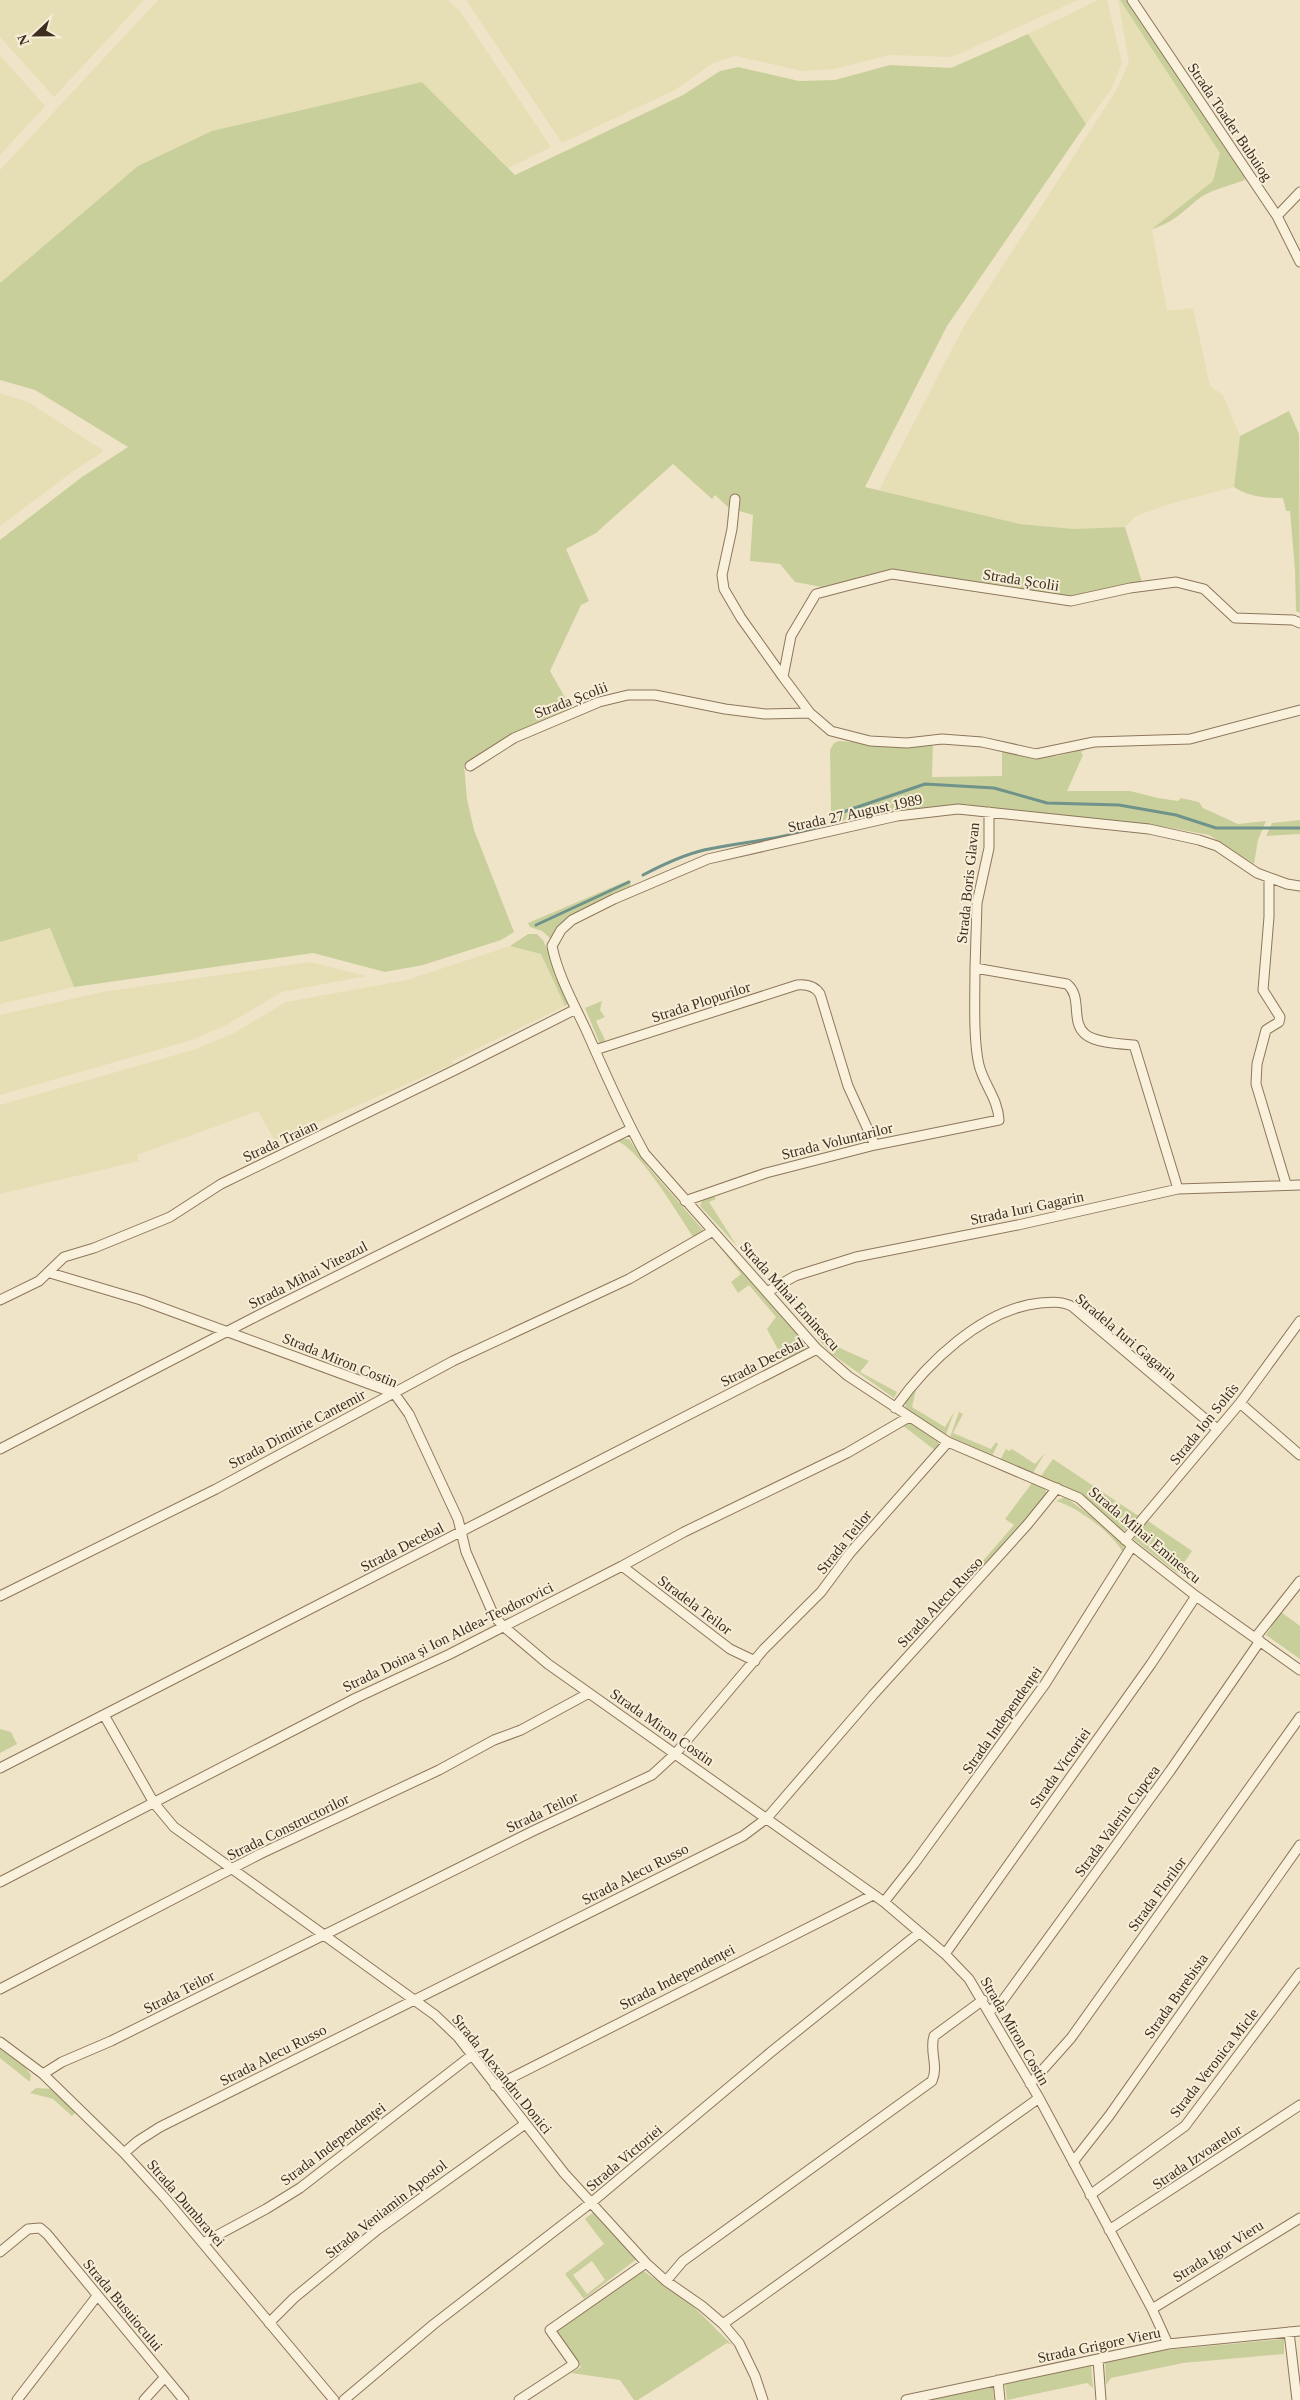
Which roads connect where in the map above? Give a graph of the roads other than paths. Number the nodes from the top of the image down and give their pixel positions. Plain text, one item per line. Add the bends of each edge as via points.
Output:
1 (1132, 0) edge
2 (1300, 192) edge
3 (1277, 216) junction
4 (1300, 262) edge
5 (735, 498) dead end
6 (1300, 623) edge
7 (783, 677) junction
8 (1300, 710) edge
9 (810, 712) junction
10 (470, 766) dead end
11 (989, 812) junction
12 (1269, 878) junction
13 (1300, 886) edge
14 (552, 946) joint
15 (975, 968) junction
16 (576, 1009) junction
17 (595, 1050) junction
18 (999, 1120) joint
19 (631, 1129) junction
20 (875, 1145) junction
21 (1286, 1184) junction
22 (1300, 1185) edge
23 (1178, 1188) junction
24 (685, 1201) junction
25 (713, 1231) junction
26 (50, 1273) junction
27 (767, 1292) junction
28 (0, 1300) edge
29 (1300, 1321) edge
30 (229, 1332) junction
31 (817, 1349) junction
32 (394, 1393) junction
33 (1240, 1403) junction
34 (895, 1408) junction
35 (909, 1417) junction
36 (1217, 1429) junction
37 (948, 1442) junction
38 (0, 1449) edge
39 (1300, 1455) edge
40 (1057, 1488) junction
41 (461, 1532) junction
42 (1128, 1543) junction
43 (622, 1566) junction
44 (1300, 1581) edge
45 (0, 1596) edge
46 (1196, 1596) junction
47 (503, 1626) junction
48 (1258, 1640) junction
49 (755, 1661) junction
50 (1300, 1670) edge
51 (589, 1694) junction
52 (104, 1715) junction
53 (1300, 1717) edge
54 (676, 1753) junction
55 (0, 1768) edge
56 (154, 1803) junction
57 (767, 1818) junction
58 (1300, 1845) edge
59 (234, 1869) junction
60 (0, 1882) edge
61 (873, 1895) junction
62 (884, 1902) junction
63 (919, 1933) junction
64 (326, 1934) junction
65 (945, 1954) junction
66 (1300, 1973) edge
67 (0, 1989) edge
68 (414, 1999) junction
69 (983, 2000) junction
70 (989, 2011) junction
71 (0, 2042) edge
72 (472, 2055) junction
73 (43, 2074) junction
74 (1030, 2084) junction
75 (495, 2086) junction
76 (1039, 2098) junction
77 (1300, 2105) edge
78 (525, 2124) junction
79 (124, 2153) junction
80 (1073, 2162) junction
81 (1090, 2195) junction
82 (592, 2202) junction
83 (1300, 2218) edge
84 (1109, 2230) junction
85 (203, 2243) junction
86 (0, 2252) edge
87 (646, 2263) junction
88 (666, 2282) junction
89 (97, 2296) junction
90 (1152, 2309) junction
91 (269, 2323) junction
92 (723, 2324) junction
93 (1289, 2332) junction
94 (1300, 2332) edge
95 (1168, 2344) junction
96 (1098, 2359) junction
97 (164, 2377) junction
98 (998, 2380) junction
99 (17, 2400) edge
100 (144, 2400) edge
101 (184, 2400) edge
102 (334, 2400) edge
103 (344, 2400) edge
104 (519, 2400) edge
105 (763, 2400) edge
106 (906, 2400) edge
107 (1000, 2400) edge
108 (1101, 2400) edge
109 (1296, 2400) edge

1 - 3 street, Strada Toader Bubuiog
2 - 3 street
3 - 4 street, Strada Toader Bubuiog
5 - 7 street via 722,575 724,589
6 - 7 street, Strada Școlii via 1236,618 1204,589 1176,582 1071,601 892,574 816,594 791,636
7 - 9 street
8 - 9 street via 1190,739 1094,742 1036,754 942,739 907,743 870,741 831,731
9 - 10 street, Strada Școlii via 765,714 725,710 655,695 628,695 600,702 514,738
11 - 12 street, Strada 27 August 1989 via 1149,829 1199,840 1217,846
11 - 14 street, Strada 27 August 1989 via 958,809 897,816 708,859 572,920 561,930
11 - 15 street, Strada Boris Glavan via 989,848 977,903
12 - 13 street, Strada 27 August 1989
12 - 21 street via 1263,990 1280,1017 1279,1022 1266,1030 1257,1064 1256,1084
14 - 16 street, Strada Mihai Eminescu via 556,964
15 - 18 street, Strada Boris Glavan via 979,1065 998,1108
15 - 23 street via 1067,984 1077,1000 1080,1028 1085,1035 1134,1046
16 - 17 street, Strada Mihai Eminescu
16 - 26 street, Strada Traian via 221,1184 170,1217 64,1257
17 - 19 street, Strada Mihai Eminescu
17 - 20 street, Strada Plopurilor via 804,984 820,994 848,1086
18 - 20 street, Strada Voluntarilor
19 - 24 street, Strada Mihai Eminescu via 645,1154
19 - 30 street, Strada Mihai Viteazul
20 - 24 street, Strada Voluntarilor via 766,1173
21 - 22 street, Strada Iuri Gagarin
21 - 23 street, Strada Iuri Gagarin
23 - 27 street, Strada Iuri Gagarin via 1018,1226 856,1257 796,1276
24 - 25 street, Strada Mihai Eminescu
25 - 27 street, Strada Mihai Eminescu
25 - 32 street, Strada Dimitrie Cantemir via 629,1279 453,1361
26 - 28 street, Strada Traian
26 - 30 street, Strada Miron Costin via 141,1300
27 - 31 street, Strada Mihai Eminescu
29 - 33 street, Strada Ion Soltîs
30 - 32 street, Strada Miron Costin
30 - 38 street, Strada Mihai Viteazul via 186,1350 147,1374
31 - 34 street, Strada Mihai Eminescu via 848,1376
31 - 41 street, Strada Decebal
32 - 41 street, Strada Miron Costin via 409,1414
32 - 45 street, Strada Dimitrie Cantemir via 216,1488
33 - 36 street, Strada Ion Soltîs
33 - 39 street
34 - 35 street, Strada Mihai Eminescu
34 - 36 street, Stradela Iuri Gagarin via 921,1373 955,1342 1015,1309 1057,1302 1073,1307
35 - 37 street, Strada Mihai Eminescu
35 - 43 street, Strada Doina și Ion Aldea-Teodorovici via 847,1453 684,1532
36 - 42 street, Strada Ion Soltîs
37 - 40 street, Strada Mihai Eminescu
37 - 49 street, Strada Teilor via 850,1553 821,1592
40 - 42 street, Strada Mihai Eminescu via 1090,1506
40 - 57 street, Strada Alecu Russo via 1027,1526 873,1695
41 - 47 street, Strada Miron Costin via 478,1581 494,1616
41 - 52 street, Strada Decebal
42 - 46 street, Strada Mihai Eminescu
42 - 62 street, Strada Independenței via 1046,1684
43 - 47 street, Strada Doina și Ion Aldea-Teodorovici
43 - 49 street, Stradela Teilor via 730,1649
44 - 48 street, Strada Valeriu Cupcea
46 - 48 street, Strada Mihai Eminescu
46 - 65 street, Strada Victoriei
47 - 51 street, Strada Miron Costin
47 - 56 street, Strada Doina și Ion Aldea-Teodorovici
48 - 50 street, Strada Mihai Eminescu
48 - 70 street, Strada Valeriu Cupcea via 1064,1917 1001,2003
49 - 54 street, Strada Teilor
51 - 54 street, Strada Miron Costin
51 - 59 street, Strada Constructorilor
52 - 55 street, Strada Decebal
52 - 56 street, Strada Alexandru Donici
53 - 74 street, Strada Florilor via 1071,2038
54 - 57 street, Strada Miron Costin
54 - 64 street, Strada Teilor via 652,1775 533,1830
56 - 59 street, Strada Alexandru Donici via 174,1827
56 - 60 street, Strada Doina și Ion Aldea-Teodorovici
57 - 61 street, Strada Miron Costin
57 - 68 street, Strada Alecu Russo via 744,1836
58 - 80 street, Strada Burebista
59 - 64 street, Strada Alexandru Donici
59 - 67 street, Strada Constructorilor
61 - 62 street, Strada Miron Costin
61 - 75 street, Strada Independenței
62 - 63 street, Strada Miron Costin
63 - 65 street, Strada Miron Costin
63 - 82 street, Strada Victoriei
64 - 68 street, Strada Alexandru Donici
64 - 73 street, Strada Teilor
65 - 69 street, Strada Miron Costin via 970,1979
66 - 81 street, Strada Veronica Micle via 1185,2126
68 - 72 street, Strada Alexandru Donici via 446,2026
68 - 79 street, Strada Alecu Russo via 160,2127
69 - 70 street, Strada Miron Costin
69 - 88 street via 934,2036 931,2045 936,2072 932,2081 684,2261
70 - 74 street, Strada Miron Costin
71 - 73 street, Strada Dumbravei
72 - 75 street, Strada Alexandru Donici
72 - 85 street, Strada Independenţei via 300,2188
73 - 79 street, Strada Dumbravei
74 - 76 street, Strada Miron Costin
75 - 78 street, Strada Alexandru Donici
76 - 80 street, Strada Miron Costin
76 - 92 street
77 - 84 street, Strada Izvoarelor
78 - 82 street, Strada Alexandru Donici
78 - 91 street, Strada Veniamin Apostol via 377,2230 294,2298
79 - 85 street, Strada Dumbravei
80 - 81 street, Strada Miron Costin
81 - 84 street, Strada Miron Costin
82 - 87 street, Strada Alexandru Donici
82 - 103 street, Strada Victoriei via 434,2324
83 - 90 street, Strada Igor Vieru
84 - 90 street, Strada Miron Costin
85 - 91 street, Strada Dumbravei
86 - 89 street, Strada Busuiocului via 28,2229 40,2228
87 - 88 street, Strada Alexandru Donici
87 - 104 street via 550,2330 574,2364
88 - 92 street, Strada Alexandru Donici
89 - 97 street, Strada Busuiocului
89 - 99 street
90 - 95 street, Strada Miron Costin
91 - 102 street, Strada Dumbravei
92 - 105 street, Strada Alexandru Donici via 739,2343
93 - 94 street, Strada Grigore Vieru
93 - 95 street, Strada Grigore Vieru
93 - 109 street
95 - 96 street, Strada Grigore Vieru
96 - 98 street, Strada Grigore Vieru
96 - 108 street
97 - 100 street
97 - 101 street, Strada Busuiocului
98 - 106 street, Strada Grigore Vieru
98 - 107 street

